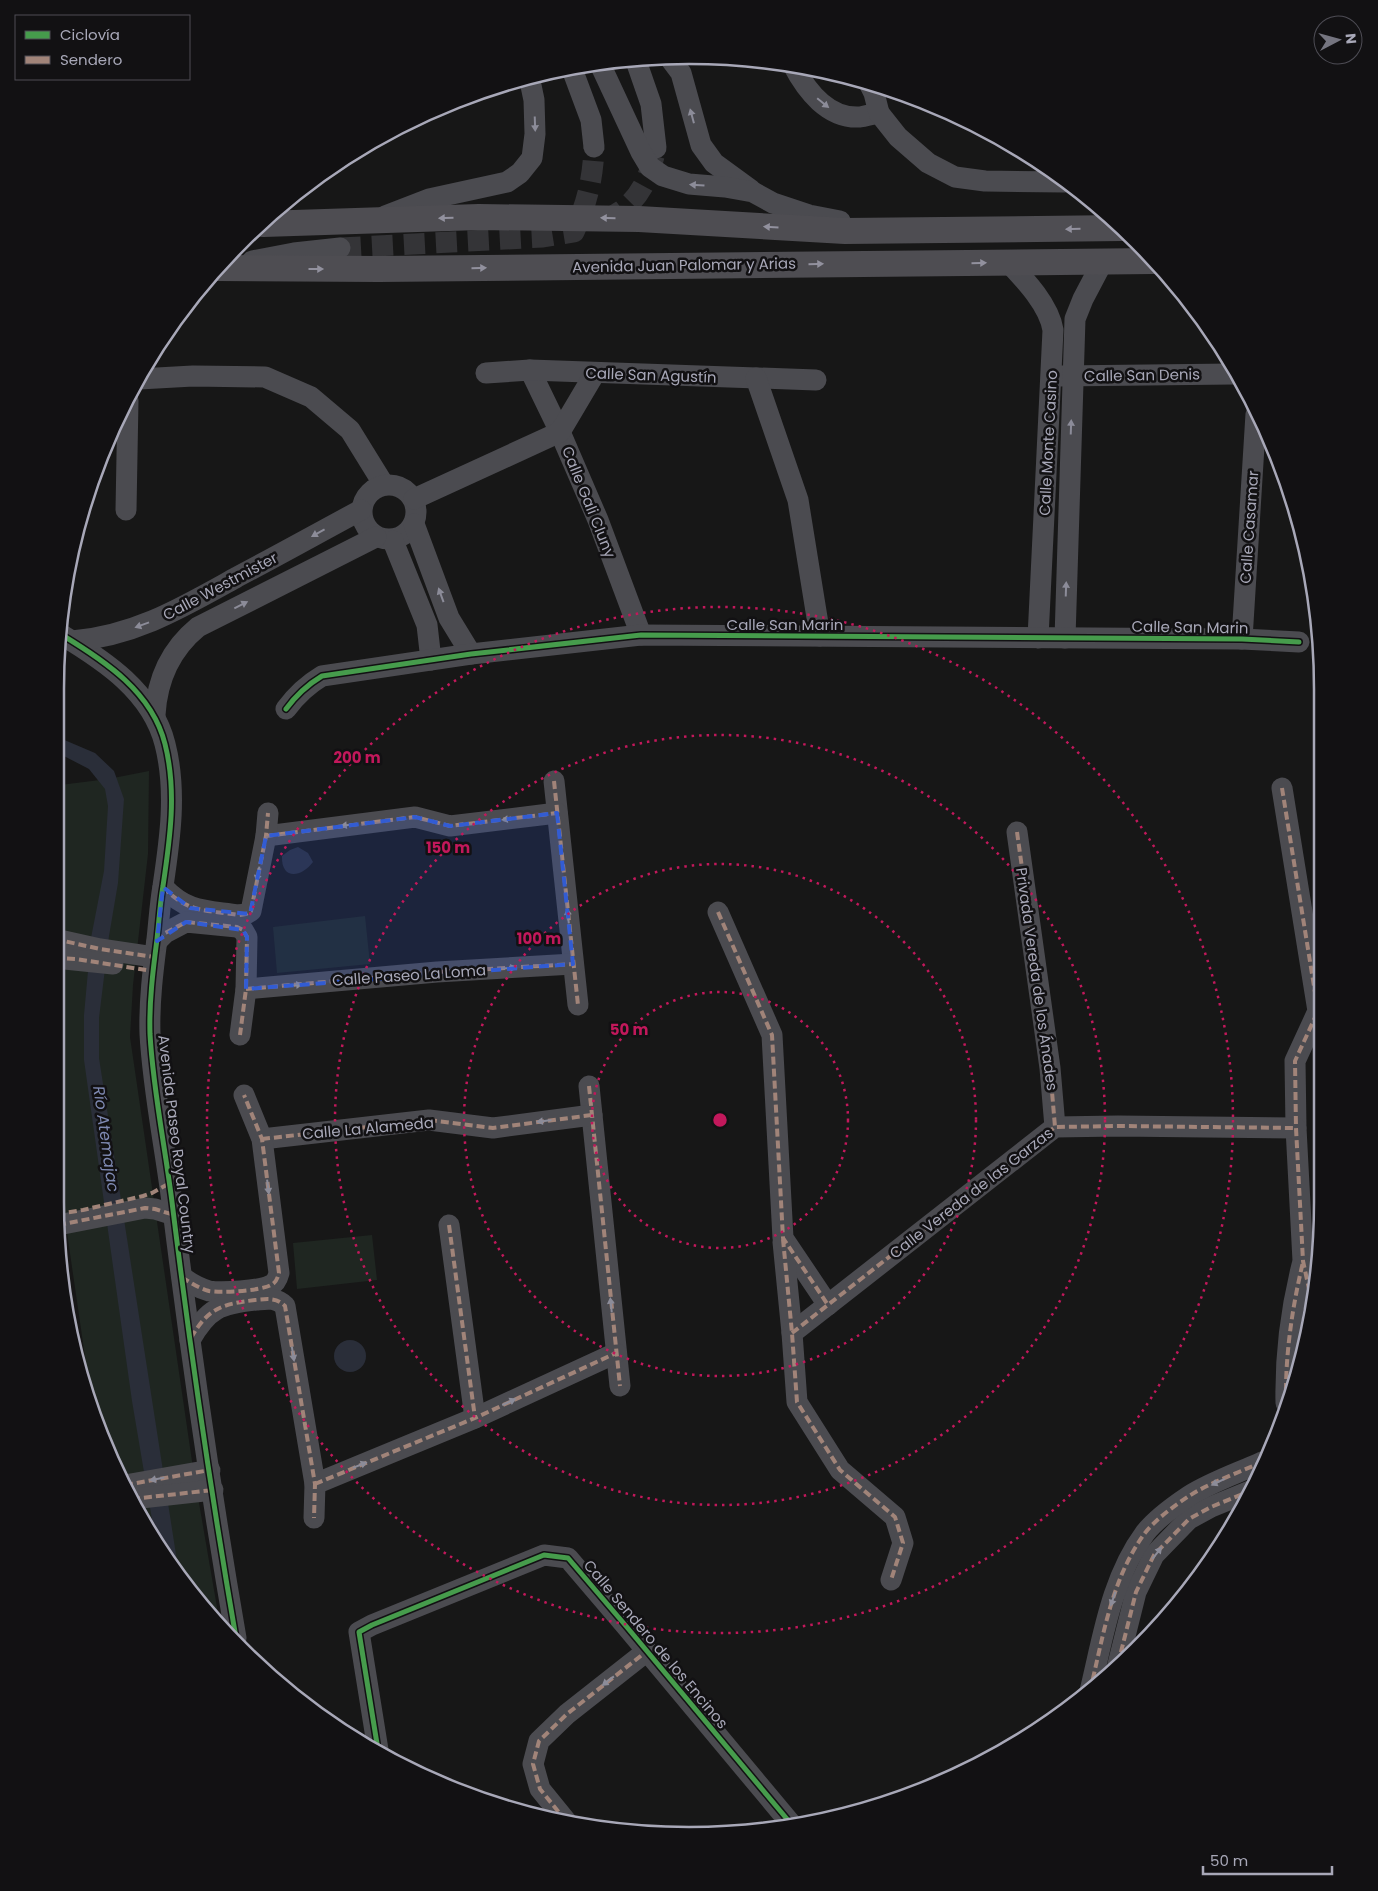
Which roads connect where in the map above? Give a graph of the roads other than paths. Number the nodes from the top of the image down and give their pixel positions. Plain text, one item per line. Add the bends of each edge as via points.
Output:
1 (675, 64) edge
2 (638, 66) edge
3 (603, 70) edge
4 (799, 74) edge
5 (574, 75) edge
6 (531, 84) edge
7 (873, 92) edge
8 (879, 113) junction
9 (594, 147) tunnel mouth
10 (656, 148) tunnel mouth
11 (1054, 182) edge
12 (753, 192) junction
13 (373, 220) junction
14 (272, 224) edge
15 (1111, 228) edge
16 (896, 232) junction
17 (340, 248) tunnel mouth
18 (1103, 261) junction
19 (1144, 261) edge
20 (1008, 262) junction
21 (230, 266) edge
22 (227, 268) edge
23 (1083, 299) junction
24 (1040, 302) junction
25 (530, 370) junction
26 (486, 373) dead end
27 (595, 373) junction
28 (1229, 374) edge
29 (1062, 376) junction
30 (756, 378) junction
31 (147, 379) edge
32 (816, 380) dead end
33 (128, 413) edge
34 (1255, 424) edge
35 (560, 432) junction
36 (384, 485) junction
37 (414, 499) junction
38 (126, 510) dead end
39 (361, 510) junction
40 (414, 524) junction
41 (384, 539) junction
42 (169, 614) junction
43 (449, 618) junction
44 (427, 625) junction
45 (641, 635) junction
46 (820, 636) junction
47 (67, 638) edge
48 (1038, 638) junction
49 (1065, 638) junction
50 (185, 639) junction
51 (1242, 639) junction
52 (1299, 642) dead end
53 (471, 654) junction
54 (431, 660) junction
55 (286, 709) dead end
56 (155, 715) junction
57 (554, 781) dead end
58 (1282, 788) dead end
59 (268, 813) dead end
60 (557, 813) junction
61 (1017, 832) dead end
62 (266, 836) junction
63 (163, 887) junction
64 (718, 912) dead end
65 (69, 954) edge
66 (146, 958) junction
67 (573, 964) junction
68 (1314, 985) edge
69 (246, 989) junction
70 (578, 1005) dead end
71 (1314, 1019) edge
72 (240, 1035) dead end
73 (589, 1086) dead end
74 (244, 1095) dead end
75 (592, 1115) junction
76 (1055, 1126) junction
77 (1296, 1128) junction
78 (262, 1139) junction
79 (170, 1183) junction
80 (144, 1202) junction
81 (64, 1215) edge
82 (174, 1215) junction
83 (84, 1216) junction
84 (65, 1223) edge
85 (450, 1225) dead end
86 (783, 1238) junction
87 (182, 1277) junction
88 (1308, 1291) edge
89 (1307, 1298) edge
90 (828, 1305) junction
91 (792, 1333) junction
92 (190, 1340) junction
93 (616, 1353) junction
94 (620, 1386) dead end
95 (1286, 1388) edge
96 (475, 1418) junction
97 (1256, 1465) edge
98 (201, 1481) junction
99 (314, 1484) junction
100 (131, 1485) edge
101 (1241, 1495) edge
102 (138, 1497) edge
103 (314, 1518) dead end
104 (892, 1580) dead end
105 (234, 1630) edge
106 (646, 1651) junction
107 (1121, 1654) edge
108 (1093, 1679) edge
109 (377, 1744) edge
110 (560, 1813) edge
111 (787, 1819) edge

12 -> 1 street via 714,163 701,145 681,73
2 - 10 street via 652,104
12 -> 3 street via 689,184 662,176 650,167
4 -> 8 street via 821,104 839,114 859,117
5 - 9 street via 591,120
6 -> 13 street via 535,134 532,158 520,173 507,182 429,199
7 - 8 street
8 - 11 street via 898,137 928,163 955,176 985,181
12 - 16 street via 809,216
13 - 14 main road
16 -> 13 main road via 639,219 479,217
15 -> 16 main road
17 - 21 street via 294,252
18 - 19 main road, Avenida Juan Palomar y Arias
18 - 20 main road, Avenida Juan Palomar y Arias
18 - 23 street, Calle Monte Casino
22 -> 20 main road, Avenida Juan Palomar y Arias
20 - 24 street, Calle Monte Casino
23 - 24 street via 1057,306
23 - 29 street, Calle Monte Casino
24 - 29 street, Calle Monte Casino via 1052,322
25 - 26 street, Calle San Agustín
25 - 27 street, Calle San Agustín
25 - 35 street, Calle Gali Cluny
27 - 30 street, Calle San Agustín
27 - 35 street
28 - 29 street, Calle San Denis
29 - 48 street, Calle Monte Casino
49 -> 29 street, Calle Monte Casino
30 - 32 street, Calle San Agustín
30 - 46 street via 798,500
31 - 36 street via 265,377 310,397 350,430
33 - 38 street
34 - 51 street, Calle Casamar
35 - 37 street
35 - 45 street, Calle Gali Cluny via 598,520
36 - 37 street via 401,486
36 - 39 street via 368,494
37 - 40 street via 417,516
39 - 41 street via 365,526
39 -> 42 street, Calle Westmister
40 - 41 street via 409,533
43 -> 40 street
41 - 44 street
50 -> 41 street, Calle Westmister via 198,627
42 -> 47 street, Calle Westmister via 97,639
42 - 50 street
43 - 44 street
43 - 53 street
44 - 54 street
45 - 46 street, Calle San Marin
45 - 53 street, Calle San Marin
46 - 48 street, Calle San Marin
47 - 56 street, Avenida Paseo Royal Country via 122,676
48 - 49 street, Calle San Marin
49 - 51 street, Calle San Marin
50 - 56 street, Calle Westmister via 174,652 160,682
51 - 52 street, Calle San Marin
53 - 54 street, Calle San Marin
54 - 55 street, Calle San Marin via 322,676 296,694
56 - 63 street, Avenida Paseo Royal Country via 170,767 171,814
57 - 60 street
58 - 68 street
59 - 62 street
60 -> 62 street via 450,826 415,817
67 -> 60 street
61 - 76 street, Privada Vereda de los Ánades
62 -> 63 street via 251,911 246,914 189,908
63 - 66 street, Avenida Paseo Royal Country
64 - 86 street via 772,1035
65 - 66 street via 100,949
66 - 69 street via 165,933 186,922 238,927 247,937
66 - 79 street, Avenida Paseo Royal Country via 152,1051
69 -> 67 street, Calle Paseo La Loma
67 - 70 street
69 - 72 street
71 - 77 street via 1295,1061
73 - 75 street
74 - 78 street
75 -> 78 street, Calle La Alameda via 493,1128 429,1120
93 -> 75 street
76 - 77 street, Calle Vereda de las Garzas
76 - 90 street, Calle Vereda de las Garzas
77 - 88 street
78 -> 87 street via 279,1272 277,1279 263,1287 219,1292 199,1288
79 - 80 street via 152,1193
79 - 82 street, Avenida Paseo Royal Country
80 - 82 street
80 - 83 street
81 - 83 street
82 - 87 street, Avenida Paseo Royal Country
83 - 84 street
85 - 96 street
86 - 90 street
86 - 91 street
87 - 92 street, Avenida Paseo Royal Country
89 - 95 street via 1285,1373
90 - 91 street, Calle Vereda de las Garzas
91 - 104 street via 797,1402 840,1470 895,1517 903,1543
92 - 98 street, Avenida Paseo Royal Country
92 -> 99 street via 207,1316 228,1303 274,1299 285,1306
93 - 94 street
96 -> 93 street
99 -> 96 street
97 -> 108 street via 1189,1496 1145,1532 1112,1600
98 -> 100 street
98 - 102 street
98 - 105 street, Avenida Paseo Royal Country
99 - 103 street
107 -> 101 street via 1136,1592 1154,1555 1189,1519
106 - 109 street, Calle Sendero de los Encinos via 568,1558 544,1555 359,1632
106 -> 110 street via 567,1714 539,1741 533,1764 540,1789
106 - 111 street, Calle Sendero de los Encinos

